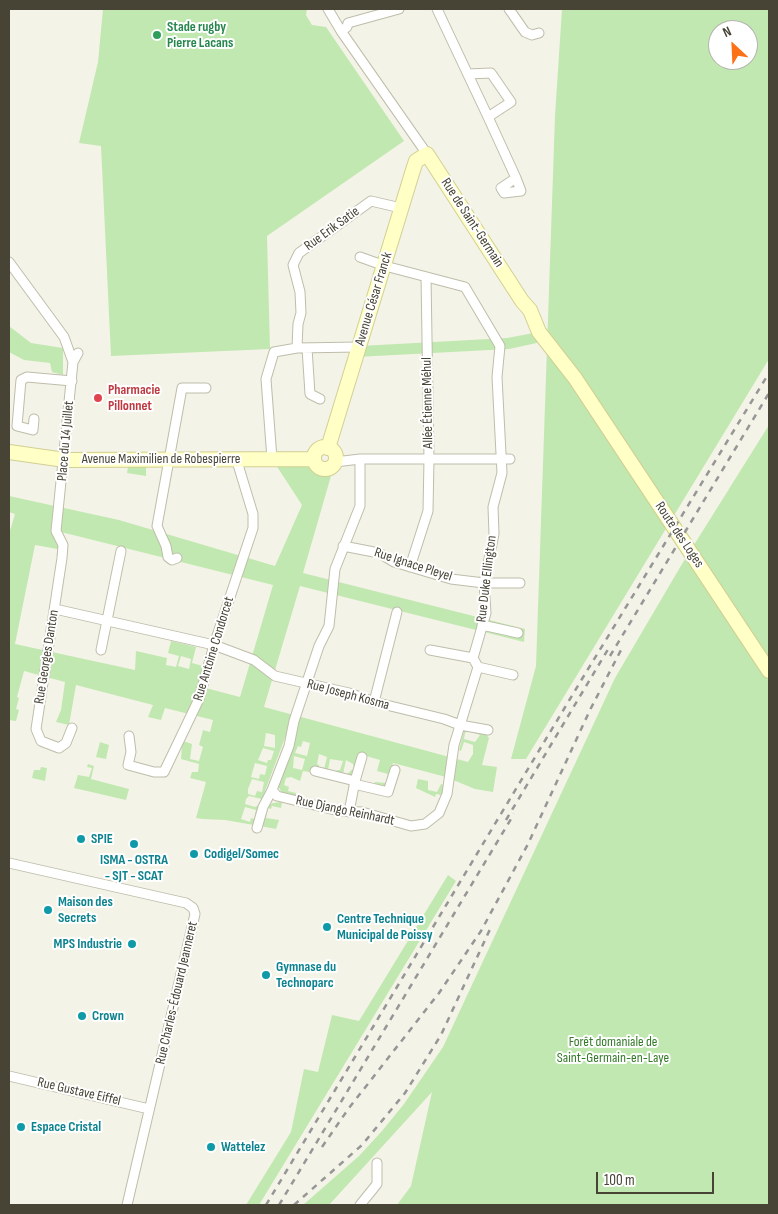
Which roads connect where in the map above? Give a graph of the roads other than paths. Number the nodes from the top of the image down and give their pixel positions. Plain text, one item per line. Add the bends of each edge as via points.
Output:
1 (330, 9) edge
2 (399, 9) edge
3 (437, 9) edge
4 (509, 9) edge
5 (344, 29) junction
6 (539, 33) dead end
7 (468, 74) junction
8 (488, 117) junction
9 (427, 154) junction
10 (516, 178) junction
11 (401, 208) junction
12 (360, 257) dead end
13 (9, 262) edge
14 (385, 266) junction
15 (426, 277) junction
16 (359, 347) junction
17 (297, 348) junction
18 (307, 348) junction
19 (72, 381) junction
20 (206, 388) dead end
21 (320, 399) dead end
22 (588, 399) joint
23 (34, 419) dead end
24 (328, 448) junction
25 (9, 452) edge
26 (236, 458) junction
27 (429, 458) junction
28 (168, 459) junction
29 (272, 459) junction
30 (314, 459) junction
31 (360, 459) junction
32 (506, 459) junction
33 (65, 460) junction
34 (335, 462) junction
35 (56, 531) joint
36 (343, 546) junction
37 (121, 551) dead end
38 (176, 558) dead end
39 (410, 567) junction
40 (484, 583) junction
41 (520, 583) dead end
42 (55, 609) junction
43 (397, 612) dead end
44 (106, 620) junction
45 (482, 625) junction
46 (518, 633) dead end
47 (214, 645) junction
48 (101, 650) dead end
49 (430, 650) dead end
50 (473, 658) junction
51 (478, 668) junction
52 (769, 671) edge
53 (513, 675) dead end
54 (306, 683) junction
55 (374, 702) junction
56 (460, 724) junction
57 (72, 728) dead end
58 (488, 730) dead end
59 (129, 736) dead end
60 (362, 757) dead end
61 (316, 770) dead end
62 (394, 770) dead end
63 (355, 783) junction
64 (272, 790) junction
65 (349, 812) junction
66 (257, 828) dead end
67 (9, 863) edge
68 (9, 1076) edge
69 (149, 1108) junction
70 (377, 1163) dead end
71 (128, 1205) edge
72 (360, 1205) edge

1 - 5 street, Rue de Saint-Germain
2 - 5 street via 348,23
3 - 7 street
4 - 6 street via 525,32
5 - 9 street, Rue de Saint-Germain via 351,34 354,47
7 - 8 street
7 - 8 street via 491,73 511,102
8 - 10 street
9 - 11 street, Avenue César Franck via 416,161
9 - 22 street, Rue de Saint-Germain via 530,310 539,332
10 - 10 street via 500,188 504,193 521,191
11 - 14 street, Avenue César Franck
11 - 17 street, Rue Erik Satie via 371,201 299,253 293,265 300,292
12 - 14 street, Rue Duke Ellington
13 - 19 street, Place du 14 Juillet via 76,357
14 - 15 street, Rue Duke Ellington
14 - 16 street, Avenue César Franck
15 - 27 street, Allée Étienne Méhul
15 - 32 street, Rue Duke Ellington via 465,287 500,346 498,419
16 - 18 street
16 - 24 street, Avenue César Franck
17 - 18 street
17 - 29 street via 274,352 266,378
18 - 21 street via 310,394
19 - 23 street via 27,377 21,380 17,426 33,430
19 - 33 street, Place du 14 Juillet
20 - 28 street via 182,388
22 - 52 street, Route des Loges
24 - 30 street via 318,450
24 - 34 street via 333,452
25 - 33 street, Avenue Maximilien de Robespierre
26 - 28 street, Avenue Maximilien de Robespierre
26 - 29 street, Avenue Maximilien de Robespierre
26 - 47 street, Rue Antoine Condorcet via 253,514 253,528
27 - 31 street
27 - 32 street
27 - 39 street, Allée Étienne Méhul via 428,511
28 - 33 street, Avenue Maximilien de Robespierre
28 - 38 street via 157,526 168,557
29 - 30 street, Avenue Maximilien de Robespierre
30 - 34 street via 322,469
31 - 34 street
31 - 36 street via 360,506
32 - 40 street, Rue Duke Ellington via 493,507 494,534
33 - 35 street, Place du 14 Juillet
35 - 42 street, Rue Georges Danton via 63,545
36 - 39 street, Rue Ignace Pleyel via 379,553
36 - 54 street via 335,569 329,626
37 - 44 street
39 - 40 street, Rue Ignace Pleyel via 451,579
40 - 41 street, Rue Ignace Pleyel
40 - 45 street, Rue Duke Ellington via 486,613
42 - 44 street, Rue Joseph Kosma
42 - 57 street, Rue Georges Danton via 36,729 41,741 59,748 66,742
43 - 55 street
44 - 47 street, Rue Joseph Kosma
44 - 48 street
45 - 46 street
45 - 50 street, Rue Duke Ellington
47 - 54 street, Rue Joseph Kosma via 254,660 275,676
47 - 59 street, Rue Antoine Condorcet via 200,699 164,772 128,765 131,752
49 - 50 street
50 - 51 street
51 - 53 street
51 - 56 street
54 - 55 street, Rue Joseph Kosma
54 - 64 street via 289,746
55 - 56 street, Rue Joseph Kosma
56 - 58 street, Rue Joseph Kosma
56 - 65 street, Rue Django Reinhardt via 447,794 439,813 425,824 411,826 362,812
60 - 63 street
61 - 63 street
62 - 63 street via 388,792
63 - 65 street
64 - 65 street, Rue Django Reinhardt via 277,796
64 - 66 street
67 - 69 street, Rue Charles-Édouard Jeanneret via 192,908 195,914 192,935
68 - 69 street, Rue Gustave Eiffel
69 - 71 street, Rue Charles-Édouard Jeanneret
70 - 72 street via 377,1184

